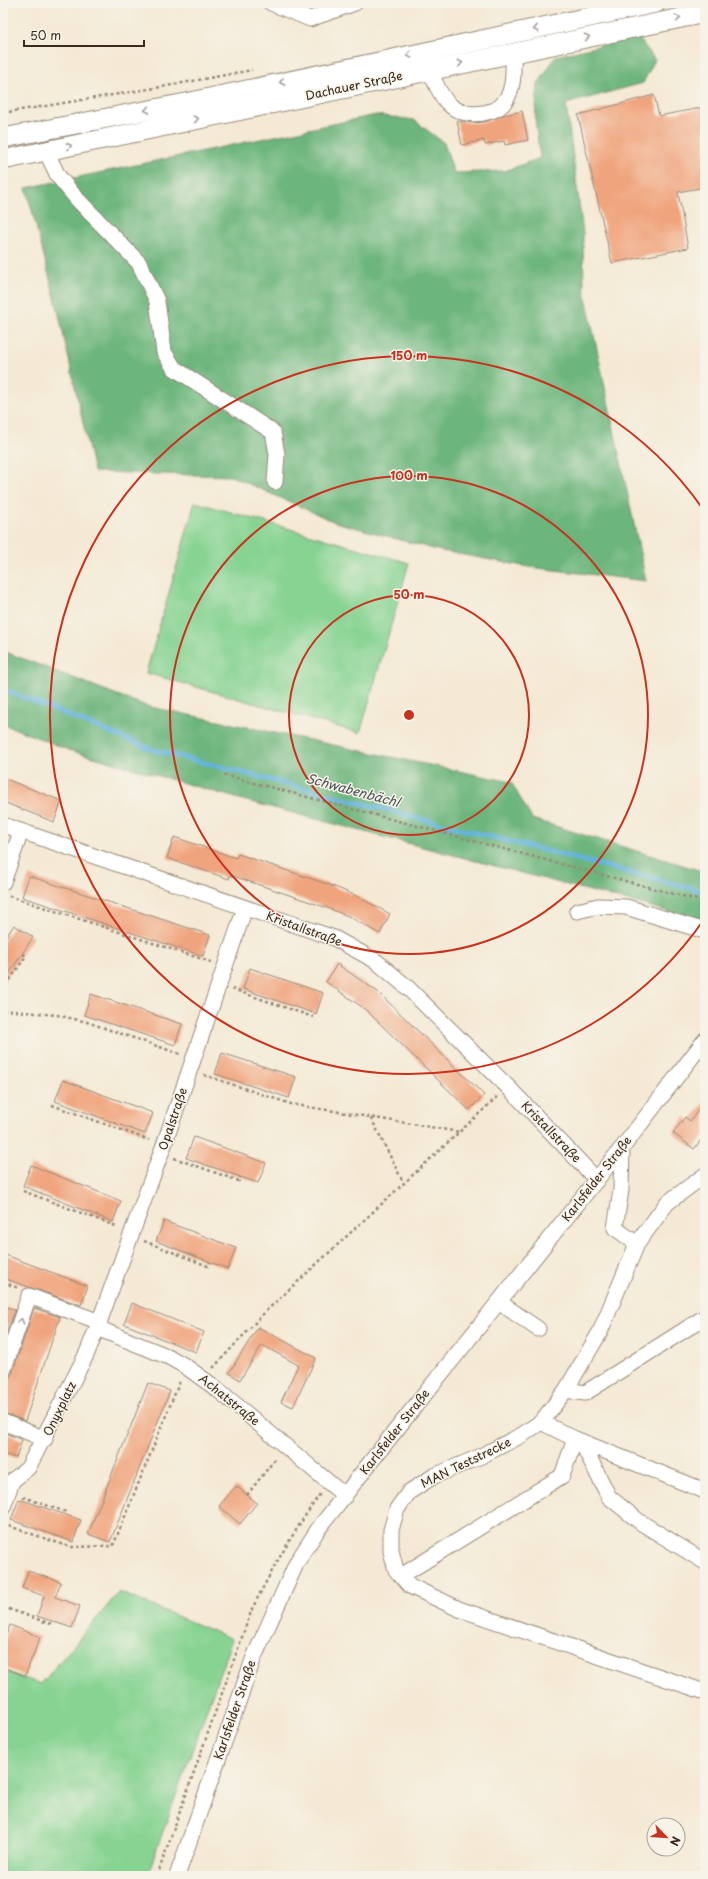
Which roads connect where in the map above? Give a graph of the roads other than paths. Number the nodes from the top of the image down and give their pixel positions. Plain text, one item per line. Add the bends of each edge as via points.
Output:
1 (271, 3) edge
2 (355, 3) edge
3 (656, 3) edge
4 (705, 13) edge
5 (513, 52) junction
6 (430, 70) junction
7 (9, 134) edge
8 (46, 151) junction
9 (3, 160) edge
10 (275, 482) dead end
11 (3, 825) edge
12 (21, 832) junction
13 (3, 882) edge
14 (245, 908) junction
15 (577, 911) dead end
16 (705, 931) edge
17 (702, 1047) edge
18 (622, 1148) junction
19 (705, 1175) edge
20 (596, 1180) junction
21 (637, 1244) junction
22 (499, 1302) junction
23 (705, 1317) edge
24 (98, 1325) junction
25 (538, 1330) dead end
26 (3, 1371) edge
27 (566, 1390) junction
28 (3, 1422) edge
29 (540, 1422) junction
30 (45, 1439) junction
31 (578, 1440) junction
32 (8, 1484) edge
33 (704, 1490) edge
34 (345, 1496) junction
35 (3, 1507) edge
36 (705, 1562) edge
37 (401, 1576) junction
38 (705, 1692) edge
39 (177, 1876) edge

1 - 2 street via 310,18
3 -> 7 main road, Dachauer Straße via 186,102
5 -> 4 main road, Dachauer Straße
6 -> 5 main road, Dachauer Straße
5 - 6 street via 514,75 506,99 497,110 478,114 460,113 445,101
8 -> 6 main road, Dachauer Straße
8 - 9 main road, Dachauer Straße
8 - 10 street via 58,176 77,199 139,263 156,301 164,352 174,368 273,432 277,454
11 - 12 street, Kristallstraße
12 - 13 street
12 - 14 street, Kristallstraße
14 - 20 street, Kristallstraße via 334,938 376,961 408,988 508,1087
14 - 24 street, Opalstraße
15 - 16 street via 598,906 626,907
17 - 18 street, Karlsfelder Straße
18 - 20 street, Karlsfelder Straße
18 - 21 street via 621,1190 615,1228
19 - 21 street, MAN Teststrecke via 667,1203
20 - 22 street, Karlsfelder Straße
21 - 27 street, MAN Teststrecke via 600,1332
22 - 25 street
22 - 34 street, Karlsfelder Straße
23 - 27 street via 585,1393
26 -> 24 street, Achatstraße via 29,1296
24 - 30 street, Onyxplatz
24 - 34 street, Achatstraße via 186,1366
27 - 29 street, MAN Teststrecke
28 - 30 street
29 - 31 street
29 - 37 street, MAN Teststrecke via 522,1435 434,1476 409,1492 397,1509 391,1530 391,1551 396,1570
30 - 32 street, Onyxplatz via 28,1468
31 - 33 street
31 - 36 street via 609,1497 640,1522
31 - 37 street via 562,1476
32 - 35 street
34 - 39 street, Karlsfelder Straße via 319,1528 288,1580 254,1657
37 - 38 street, MAN Teststrecke via 410,1586 459,1609

